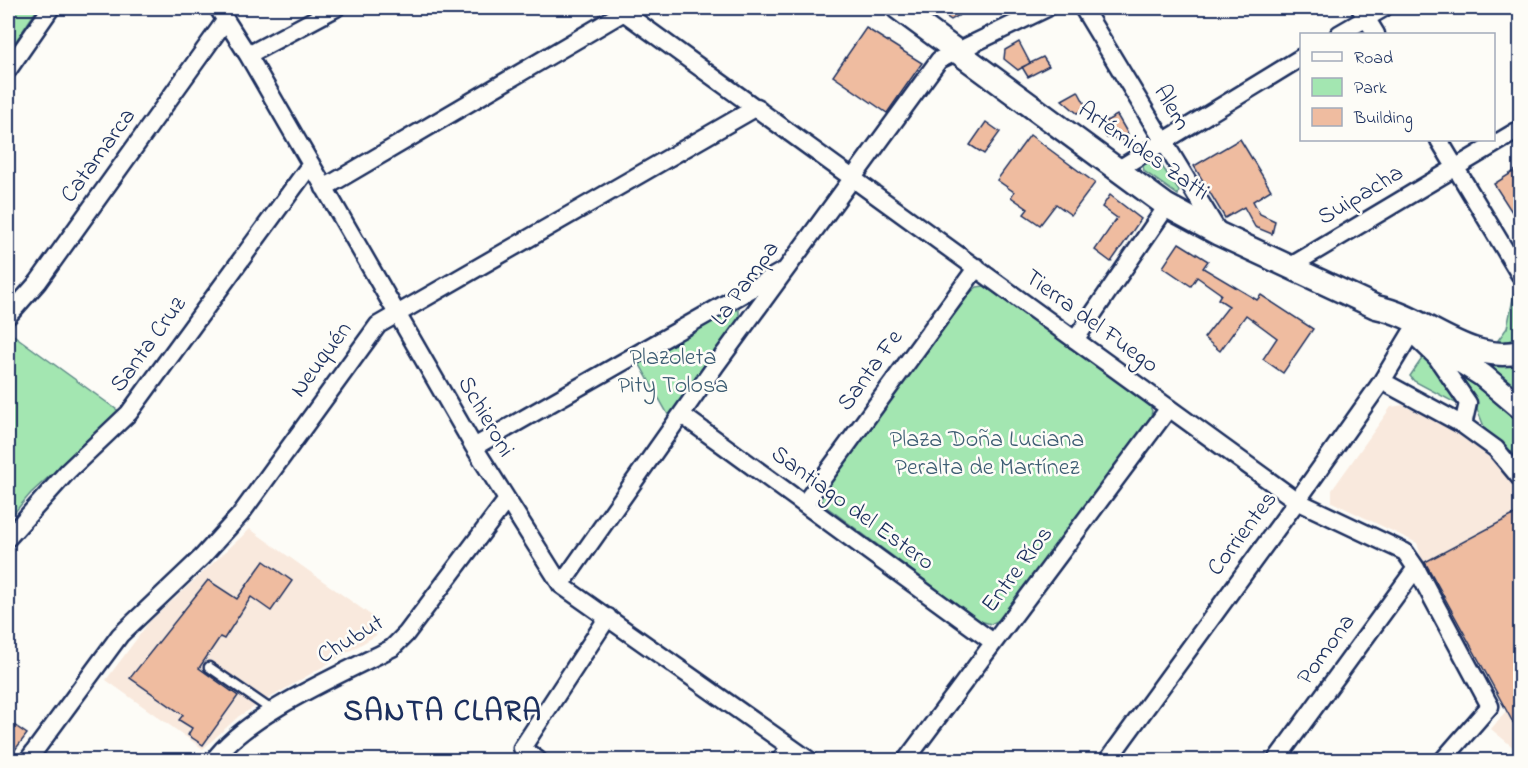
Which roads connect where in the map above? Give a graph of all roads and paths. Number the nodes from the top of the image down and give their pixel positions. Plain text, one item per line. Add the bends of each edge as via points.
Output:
1 (51, 8) edge
2 (336, 8) edge
3 (898, 8) edge
4 (1047, 8) edge
5 (1083, 8) edge
6 (1384, 8) edge
7 (621, 10) edge
8 (1363, 13) edge
9 (221, 14) edge
10 (1340, 33) edge
11 (1375, 33) edge
12 (959, 53) junction
13 (248, 55) junction
14 (1300, 58) edge
15 (8, 70) edge
16 (757, 107) junction
17 (1521, 129) edge
18 (1163, 141) junction
19 (1440, 141) edge
20 (310, 164) junction
21 (1456, 168) junction
22 (1117, 170) junction
23 (856, 178) junction
24 (324, 188) junction
25 (1167, 206) junction
26 (1219, 234) junction
27 (1516, 250) dead end
28 (1521, 259) edge
29 (977, 267) junction
30 (1289, 267) junction
31 (786, 269) junction
32 (1521, 275) edge
33 (1376, 307) junction
34 (398, 315) junction
35 (8, 316) edge
36 (1411, 333) junction
37 (1075, 340) junction
38 (1521, 352) edge
39 (1382, 381) junction
40 (1521, 407) edge
41 (1168, 408) junction
42 (682, 415) junction
43 (1463, 425) junction
44 (474, 447) junction
45 (1521, 478) edge
46 (506, 501) junction
47 (1297, 501) junction
48 (804, 504) junction
49 (8, 538) edge
50 (1416, 568) junction
51 (561, 585) junction
52 (608, 617) junction
53 (993, 642) junction
54 (209, 667) dead end
55 (273, 711) junction
56 (785, 754) edge
57 (1285, 757) edge
58 (28, 760) edge
59 (214, 760) edge
60 (538, 760) edge
61 (809, 760) edge
62 (906, 760) edge
63 (1108, 760) edge
64 (1443, 760) edge

1 - 15 street
2 - 13 street
3 - 12 main road, Artémides Zatti
4 - 12 street, La Pampa
5 - 18 street, Alem
6 - 8 street
7 - 16 street, Tierra del Fuego
7 - 24 street
8 - 10 street
8 - 11 street
9 - 13 street, Schieroni
9 - 35 street, Catamarca via 38,282
12 - 22 main road, Artémides Zatti
12 - 23 street, La Pampa via 939,60
13 - 20 street, Schieroni
14 - 18 street
16 - 23 street, Tierra del Fuego
16 - 34 street, Neuquén
17 - 21 street, Suipacha
18 - 22 street
18 - 26 street, Alem
19 - 21 street
20 - 24 street, Schieroni
20 - 49 street, Santa Cruz via 129,413 68,471
21 - 30 street, Suipacha
21 - 32 street
22 - 25 main road, Artémides Zatti
23 - 29 street, Tierra del Fuego
23 - 31 street, La Pampa
24 - 34 street, Schieroni
25 - 26 main road, Artémides Zatti
25 - 37 street
26 - 30 main road, Artémides Zatti
27 - 28 lane
29 - 37 street, Tierra del Fuego
29 - 48 street, Santa Fe
30 - 33 main road, Artémides Zatti
31 - 42 street, La Pampa
31 - 44 street
33 - 36 main road, Artémides Zatti via 1385,318
33 - 38 main road, Artémides Zatti via 1392,310 1467,348 1506,355
34 - 44 street, Schieroni
34 - 58 street, Neuquén via 378,325 240,515 120,635
36 - 39 street, Corrientes
36 - 40 main road, Artémides Zatti via 1454,356
36 - 43 street via 1437,358 1468,403
37 - 41 street, Tierra del Fuego
39 - 43 street
39 - 47 street, Corrientes
41 - 47 street, Tierra del Fuego
41 - 53 street, Entre Ríos
42 - 48 street, Santiago del Estero
42 - 51 street, La Pampa
43 - 45 street via 1496,449
44 - 46 street, Schieroni
46 - 51 street, Schieroni
46 - 55 street, Chubut via 392,648
47 - 50 street, Tierra del Fuego via 1405,552
47 - 63 street, Corrientes
48 - 53 street, Santiago del Estero
50 - 57 street, Pomona
50 - 64 street, Tierra del Fuego via 1490,706
51 - 52 street, Schieroni
52 - 56 street, Schieroni
52 - 60 street via 522,748
53 - 62 street, Entre Ríos
54 - 55 lane
55 - 59 street, Chubut via 244,731
56 - 61 street, Schieroni

